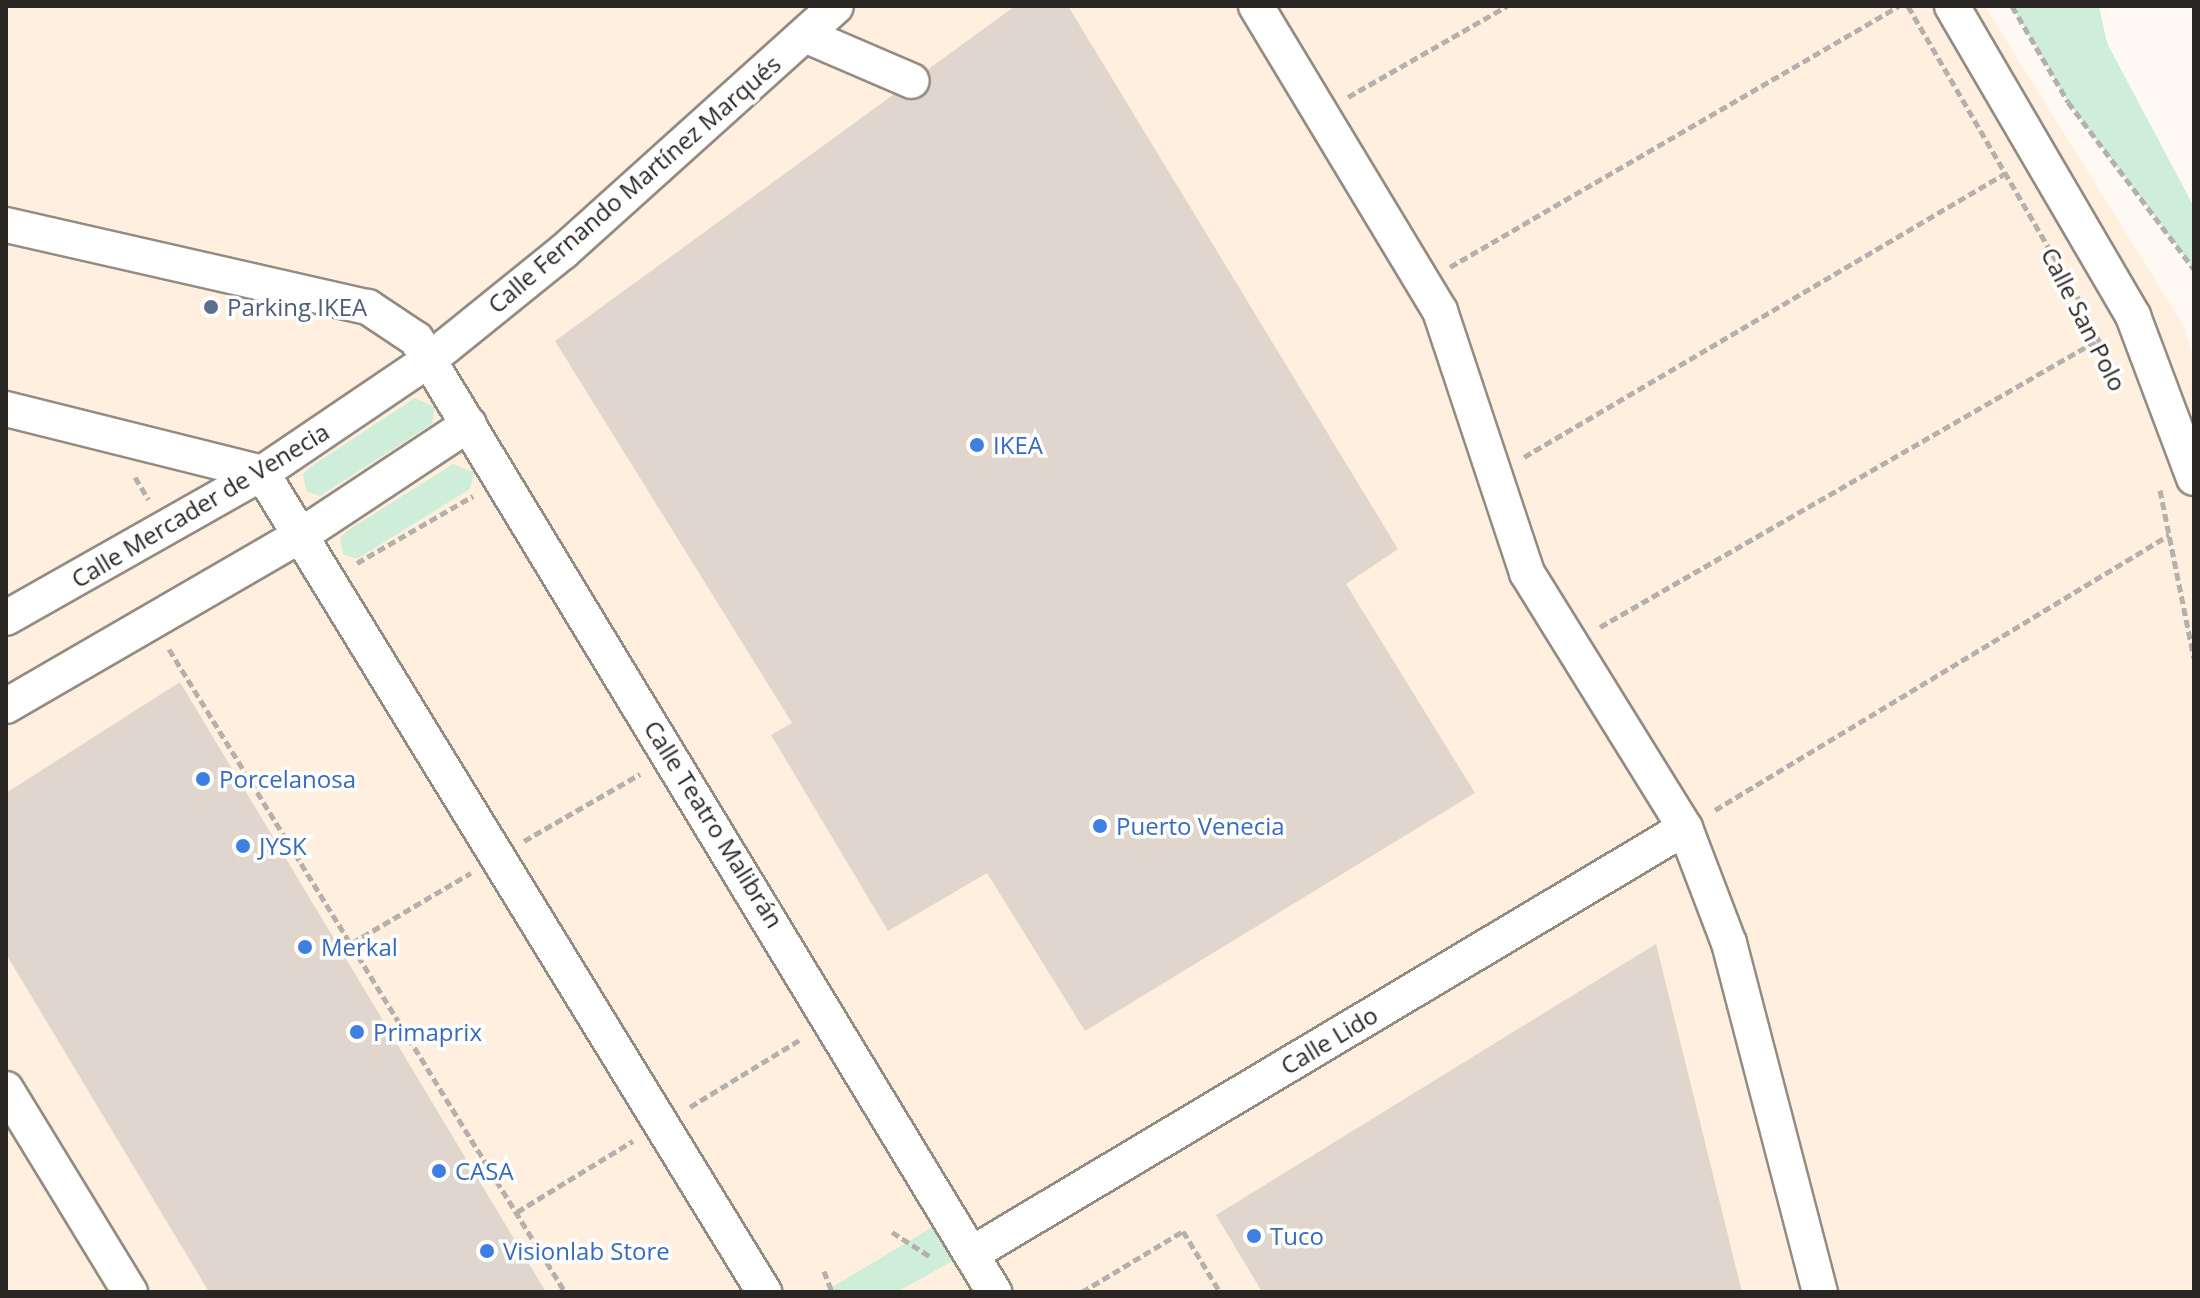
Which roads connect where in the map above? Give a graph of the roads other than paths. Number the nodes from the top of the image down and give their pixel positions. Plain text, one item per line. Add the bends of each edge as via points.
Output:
1 (836, 6) edge
2 (1256, 6) edge
3 (1952, 6) edge
4 (805, 35) junction
5 (912, 81) dead end
6 (6, 225) edge
7 (429, 360) junction
8 (6, 409) edge
9 (469, 424) junction
10 (262, 473) junction
11 (2194, 478) edge
12 (303, 534) junction
13 (6, 618) edge
14 (6, 706) edge
15 (1685, 828) junction
16 (6, 1089) edge
17 (973, 1253) junction
18 (130, 1292) edge
19 (764, 1292) edge
20 (994, 1292) edge
21 (1820, 1292) edge

1 - 4 street, Calle Fernando Martínez Marqués
2 - 15 street via 1424,283 1466,384 1491,476 1527,573 1567,646
3 - 11 street, Calle San Polo via 2133,316
4 - 5 street
4 - 7 street, Calle Fernando Martínez Marqués via 563,252
6 - 7 street, Calle Teatro Malibrán via 368,307 402,325
7 - 9 street, Calle Teatro Malibrán
7 - 10 street, Calle Mercader de Venecia
8 - 10 street
9 - 12 street
9 - 17 street, Calle Teatro Malibrán
10 - 12 street
10 - 13 street, Calle Mercader de Venecia
12 - 14 street
12 - 19 street
15 - 17 street, Calle Lido
15 - 21 street via 1729,943
16 - 18 street
17 - 20 street, Calle Teatro Malibrán

